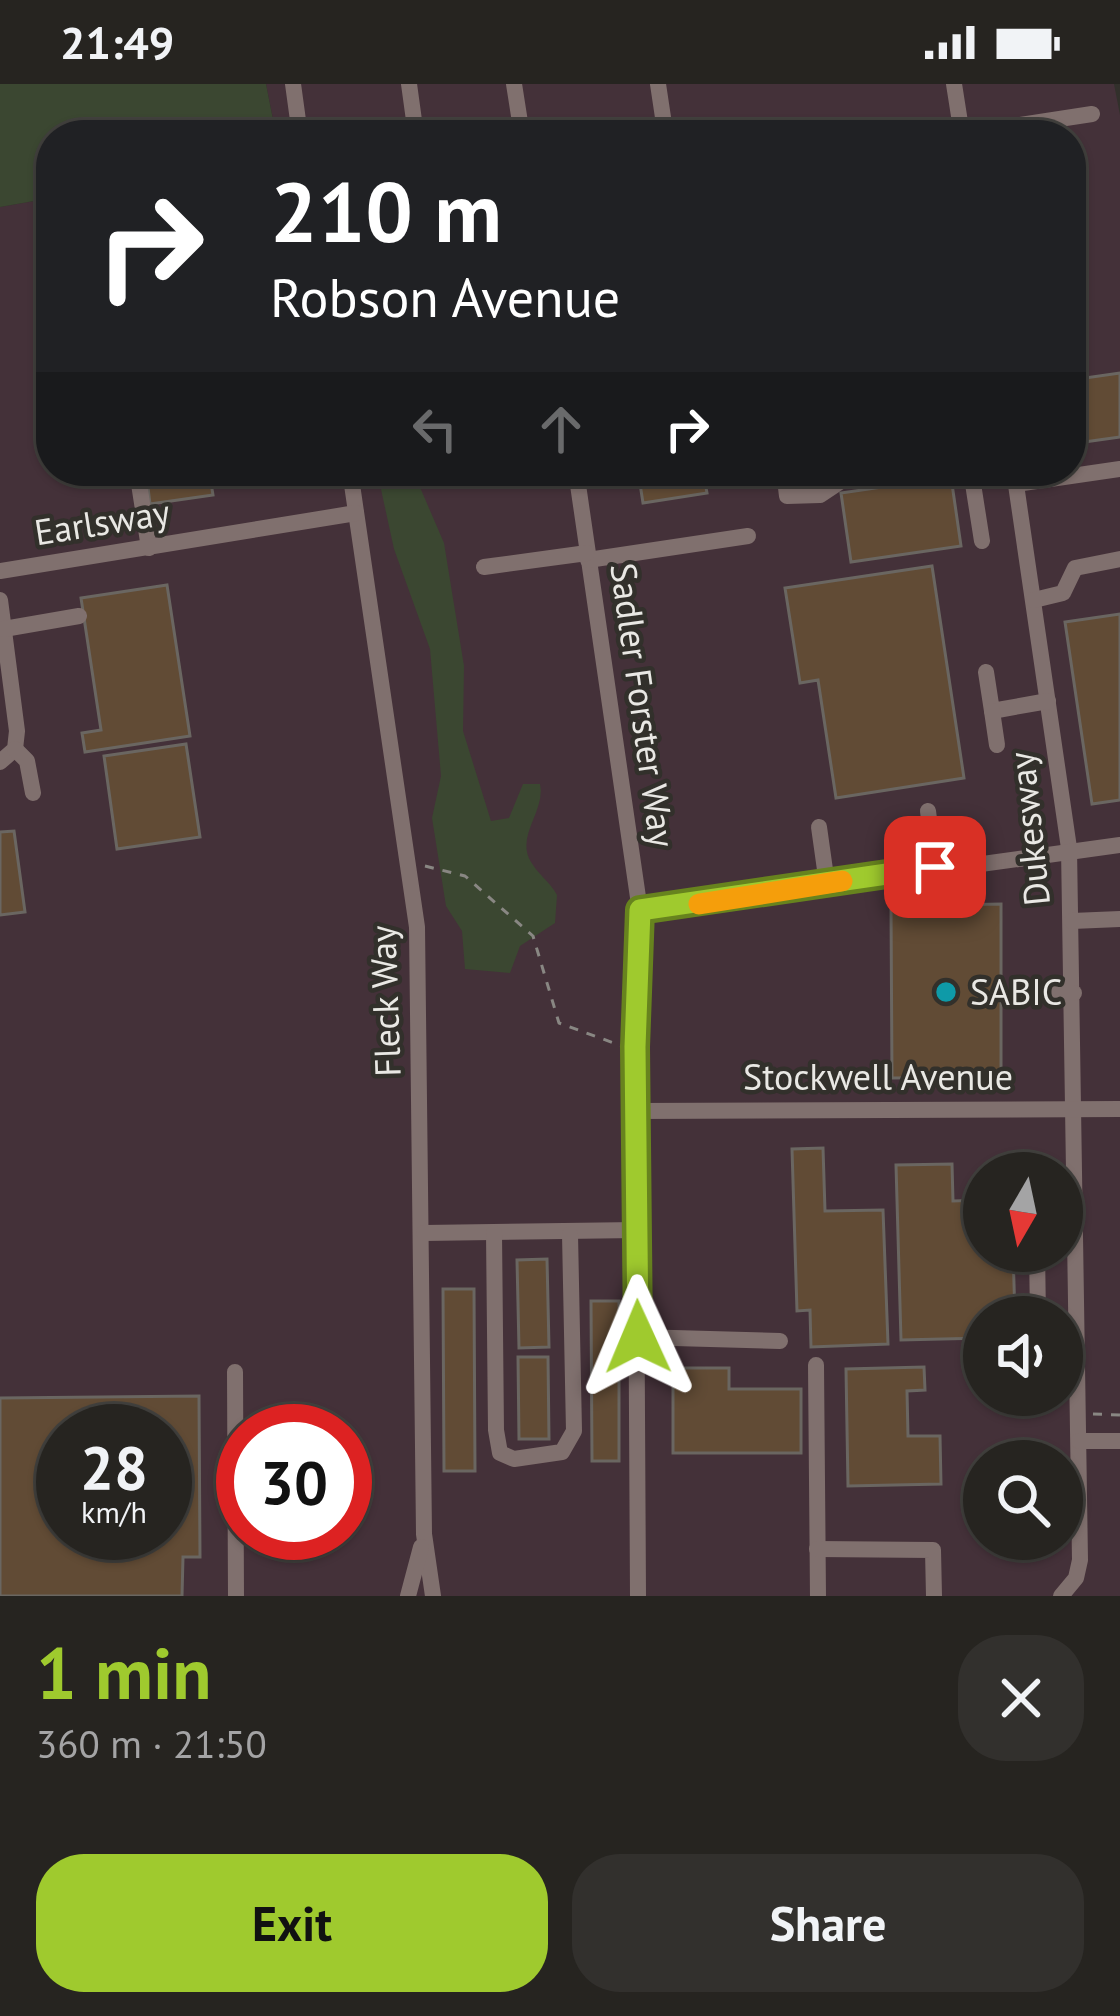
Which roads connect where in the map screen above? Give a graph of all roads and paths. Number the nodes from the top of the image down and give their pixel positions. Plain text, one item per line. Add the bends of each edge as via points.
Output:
1 (293, 84) edge
2 (409, 84) edge
3 (514, 84) edge
4 (658, 84) edge
5 (954, 84) edge
6 (1092, 114) dead end
7 (298, 120) edge
8 (414, 120) edge
9 (520, 120) edge
10 (663, 120) edge
11 (960, 120) edge
12 (1055, 120) edge
13 (1120, 469) edge
14 (1086, 472) edge
15 (139, 486) edge
16 (352, 486) edge
17 (578, 486) edge
18 (786, 486) edge
19 (834, 486) edge
20 (973, 486) edge
21 (1016, 486) edge
22 (356, 513) junction
23 (748, 536) dead end
24 (982, 541) dead end
25 (149, 548) junction
26 (588, 556) junction
27 (1120, 559) edge
28 (484, 567) dead end
29 (0, 571) edge
30 (0, 600) edge
31 (1034, 600) junction
32 (80, 616) dead end
33 (4, 629) junction
34 (986, 671) dead end
35 (1048, 701) junction
36 (992, 711) junction
37 (997, 745) dead end
38 (15, 749) junction
39 (0, 762) edge
40 (33, 793) dead end
41 (928, 811) dead end
42 (819, 827) dead end
43 (1120, 845) edge
44 (1069, 848) junction
45 (411, 862) junction
46 (935, 867) junction
47 (827, 884) junction
48 (640, 910) junction
49 (1120, 919) edge
50 (1072, 920) junction
51 (1028, 993) dead end
52 (1074, 993) junction
53 (635, 1047) junction
54 (1120, 1109) edge
55 (636, 1111) junction
56 (1076, 1111) junction
57 (637, 1230) junction
58 (424, 1233) junction
59 (494, 1233) junction
60 (570, 1234) junction
61 (1071, 1296) edge
62 (638, 1337) junction
63 (780, 1341) dead end
64 (816, 1365) dead end
65 (236, 1372) dead end
66 (1083, 1414) edge
67 (1120, 1415) edge
68 (1083, 1441) edge
69 (1120, 1441) edge
70 (424, 1534) junction
71 (817, 1549) junction
72 (1080, 1560) edge
73 (1065, 1593) edge
74 (236, 1596) edge
75 (408, 1596) edge
76 (433, 1596) edge
77 (638, 1596) edge
78 (818, 1596) edge
79 (934, 1596) edge

1 - 7 street
2 - 8 street
3 - 9 street
4 - 10 street
5 - 11 street
6 - 12 street
13 - 14 street
15 - 25 street
16 - 22 street, Fleck Way
17 - 26 street, Sadler Forster Way
18 - 19 street via 788,496
20 - 24 street
21 - 31 street, Dukesway
22 - 25 street, Earlsway
22 - 45 street, Fleck Way
23 - 26 street
25 - 29 street, Earlsway
26 - 28 street
26 - 48 street, Sadler Forster Way
27 - 31 street via 1075,568 1063,593
30 - 33 street
31 - 35 street, Dukesway
32 - 33 street
33 - 38 street
34 - 36 street
35 - 36 street
35 - 44 street, Dukesway
36 - 37 street
38 - 39 street
38 - 40 street via 27,761
41 - 46 street
42 - 47 street
43 - 44 street
44 - 46 street
44 - 50 street, Dukesway
45 - 53 path via 465,876 532,936 559,1023
45 - 58 street, Fleck Way
46 - 47 street
47 - 48 street
48 - 53 street, Sadler Forster Way
49 - 50 street
50 - 52 street, Dukesway
51 - 52 street
52 - 56 street, Dukesway
53 - 55 street, Sadler Forster Way
54 - 56 street, Stockwell Avenue
55 - 56 street, Stockwell Avenue
55 - 57 street, Sadler Forster Way
56 - 61 street, Dukesway
57 - 60 street
57 - 62 street, Sadler Forster Way
58 - 59 street
58 - 70 street, Fleck Way
59 - 60 street
59 - 60 street via 496,1430 500,1453 514,1459 562,1452 574,1431
62 - 63 street
62 - 77 street, Sadler Forster Way
64 - 71 street
65 - 74 street
66 - 67 path
68 - 69 street
70 - 75 street, Fleck Way
70 - 76 street, Fleck Way
71 - 78 street
71 - 79 street via 933,1550
72 - 73 street, Dukesway

